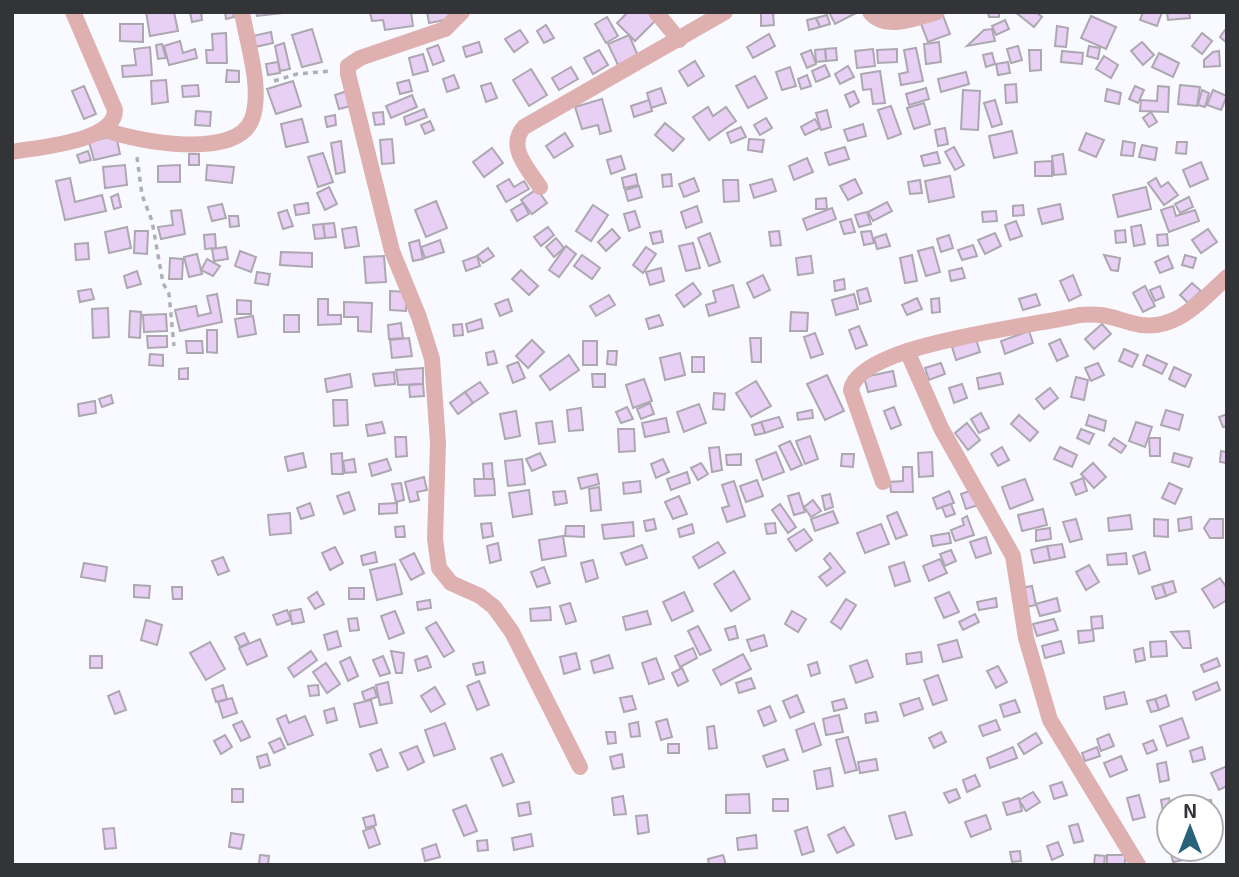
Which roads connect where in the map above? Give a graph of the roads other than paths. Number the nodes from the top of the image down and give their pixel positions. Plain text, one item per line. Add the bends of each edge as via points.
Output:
1 (73, 12) edge
2 (242, 12) edge
3 (462, 12) edge
4 (656, 12) edge
5 (725, 12) edge
6 (870, 12) edge
7 (937, 12) edge
8 (678, 40) junction
9 (106, 130) junction
10 (12, 152) edge
11 (540, 187) dead end
12 (1227, 277) edge
13 (906, 351) junction
14 (883, 482) dead end
15 (580, 766) dead end
16 (1138, 865) edge

1 - 9 street via 115,110
2 - 9 street via 253,80 251,122 236,135 216,142 180,144 141,141
3 - 15 street via 446,29 360,58 348,69 392,251 432,359 439,568 451,583 494,607 512,632
4 - 8 street
5 - 8 street
6 - 7 street via 881,21 894,22
8 - 11 street via 524,127 517,150
9 - 10 street
12 - 13 street via 1187,315 1152,327 1101,313 932,342
13 - 14 street via 862,373 851,390
13 - 16 street via 941,428 1013,556 1026,638 1049,720

